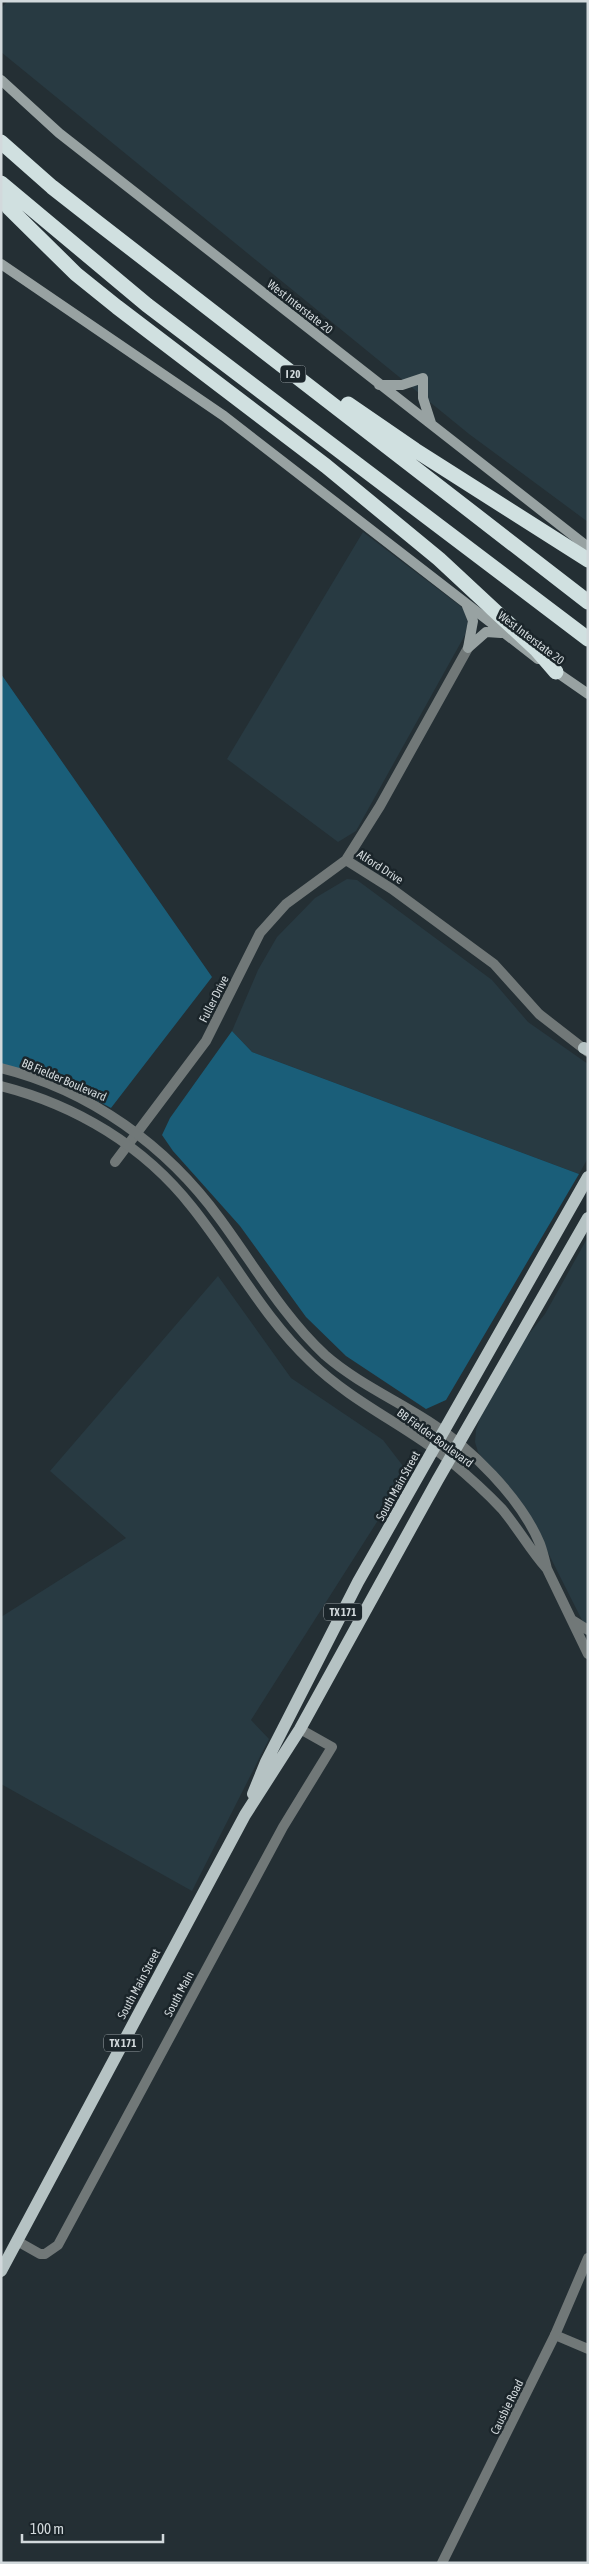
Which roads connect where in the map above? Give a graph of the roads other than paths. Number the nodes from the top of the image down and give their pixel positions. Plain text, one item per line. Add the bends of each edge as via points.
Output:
1 (1, 80) edge
2 (1, 142) edge
3 (1, 183) edge
4 (1, 194) edge
5 (1, 264) edge
6 (282, 366) junction
7 (379, 385) junction
8 (432, 426) junction
9 (588, 547) edge
10 (588, 560) edge
11 (588, 602) edge
12 (466, 605) junction
13 (502, 633) junction
14 (588, 640) edge
15 (468, 648) junction
16 (556, 672) junction
17 (588, 694) edge
18 (346, 860) junction
19 (586, 1050) edge
20 (1, 1068) edge
21 (1, 1086) edge
22 (138, 1133) junction
23 (128, 1144) junction
24 (115, 1162) dead end
25 (588, 1177) edge
26 (588, 1218) edge
27 (444, 1432) junction
28 (458, 1444) junction
29 (434, 1450) junction
30 (449, 1460) junction
31 (547, 1570) junction
32 (566, 1611) junction
33 (588, 1630) edge
34 (588, 1654) edge
35 (300, 1729) junction
36 (245, 1815) junction
37 (17, 2241) junction
38 (588, 2259) edge
39 (1, 2271) edge
40 (555, 2335) junction
41 (588, 2349) edge
42 (442, 2563) edge

1 - 7 main road, West Interstate 20 via 59,133
2 - 6 highway, I 20 via 52,187
3 - 14 highway via 147,305
4 - 16 highway via 9,208 76,274 439,558
5 - 12 main road, West Interstate 20 via 224,416
6 - 10 highway via 305,372 415,450
6 - 11 highway, I 20
7 - 8 main road, West Interstate 20
7 - 8 main road via 402,385 423,378 422,398
8 - 9 main road, West Interstate 20
12 - 13 main road, West Interstate 20
12 - 15 main road via 473,621
13 - 15 main road via 486,632
13 - 16 main road, West Interstate 20
15 - 18 street, Alford Drive via 380,806
16 - 17 main road, West Interstate 20
18 - 19 street, Alford Drive via 392,889 494,964 539,1014
18 - 22 street, Fuller Drive via 286,904 260,933 206,1041
20 - 22 street, BB Fielder Boulevard via 59,1088 101,1109
21 - 23 street, BB Fielder Boulevard via 54,1103 92,1121
22 - 23 street, Fuller Drive
22 - 27 street, BB Fielder Boulevard via 205,1199 284,1310 308,1338 345,1371
23 - 24 street, Fuller Drive
23 - 29 street, BB Fielder Boulevard via 183,1195 271,1318 311,1362 336,1384
25 - 27 main road, South Main Street / TX 171
26 - 28 main road, South Main Street / TX 171
27 - 28 street, BB Fielder Boulevard
27 - 29 main road, South Main Street / TX 171
28 - 30 main road, South Main Street / TX 171
28 - 31 street, BB Fielder Boulevard via 506,1491 526,1518 540,1544
29 - 30 street, BB Fielder Boulevard
29 - 36 main road, South Main Street / TX 171 via 358,1582 266,1762
30 - 31 street, BB Fielder Boulevard via 502,1510
30 - 35 main road, South Main Street / TX 171
31 - 32 street
32 - 33 street
32 - 34 street
35 - 36 main road, South Main Street / TX 171
35 - 37 street, South Main via 332,1747 283,1827 58,2245 51,2252 40,2254
36 - 37 main road, South Main Street / TX 171
37 - 39 main road, South Main Street / TX 171
38 - 40 street, Causbie Road
40 - 41 street
40 - 42 street, Causbie Road

